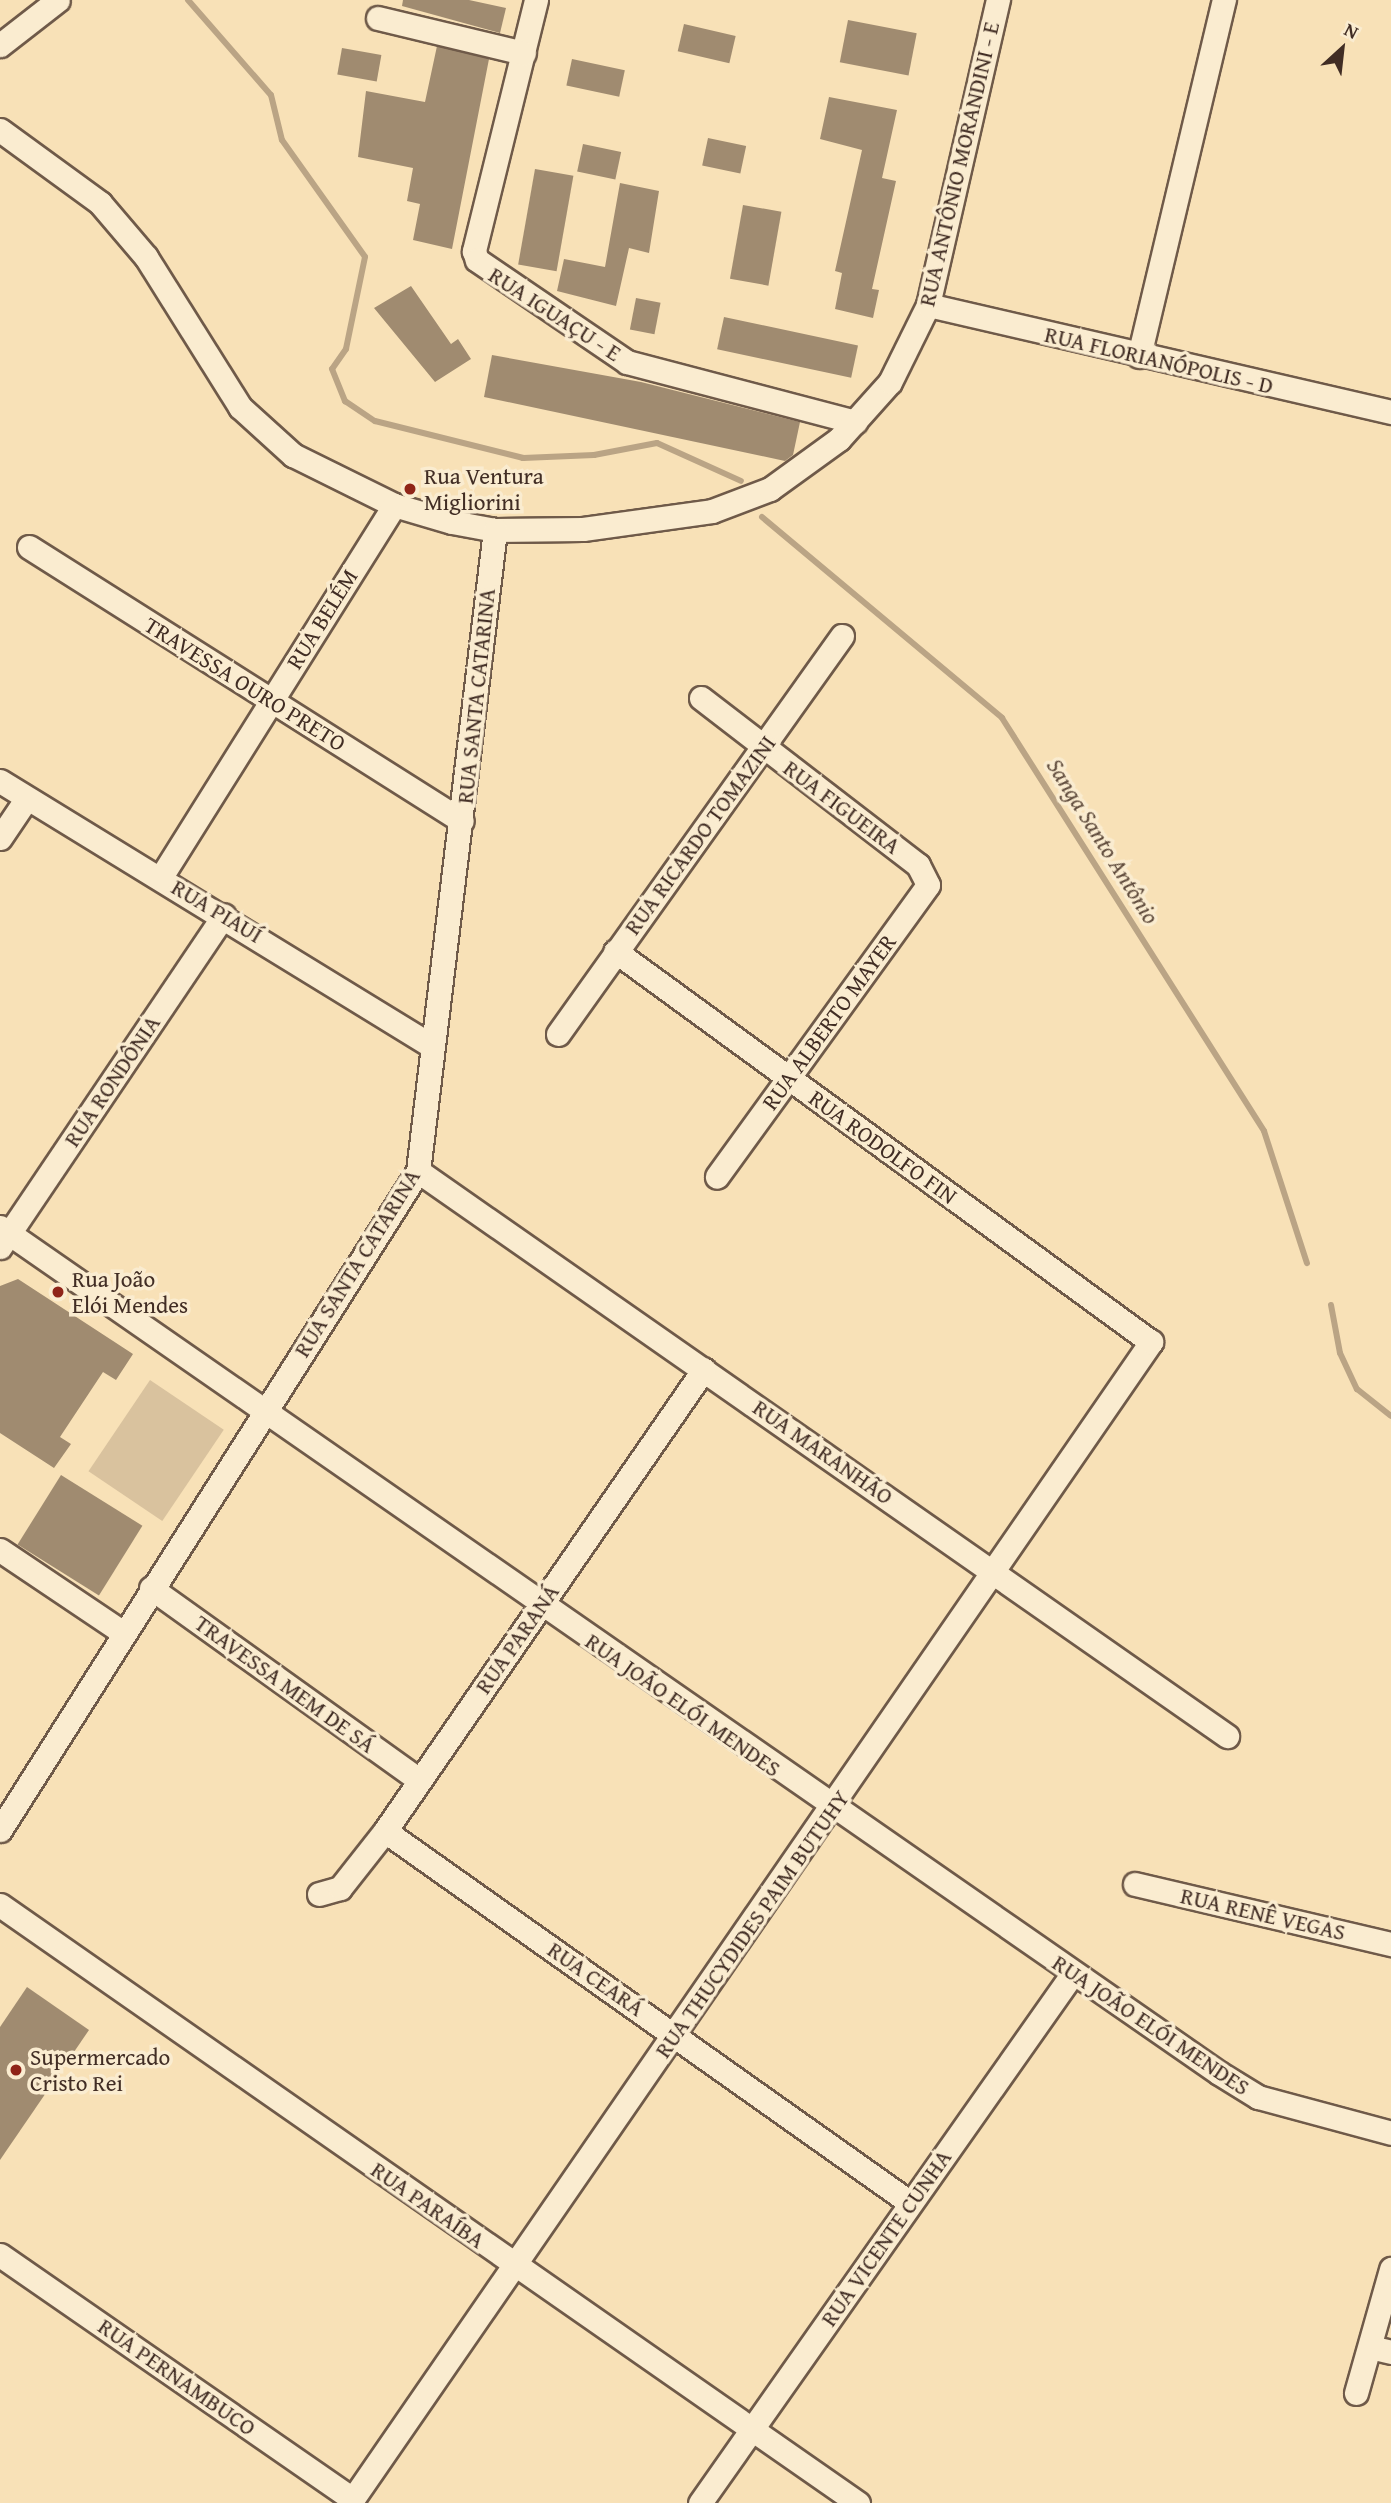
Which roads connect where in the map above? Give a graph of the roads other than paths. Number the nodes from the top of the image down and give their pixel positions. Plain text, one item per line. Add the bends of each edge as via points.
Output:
1 (58, 0) edge
2 (536, 0) edge
3 (998, 0) edge
4 (1224, 0) edge
5 (378, 18) dead end
6 (0, 45) edge
7 (523, 53) junction
8 (0, 130) edge
9 (928, 306) junction
10 (1139, 356) junction
11 (1391, 412) edge
12 (855, 422) junction
13 (394, 505) junction
14 (495, 530) junction
15 (29, 547) dead end
16 (842, 636) dead end
17 (701, 698) dead end
18 (271, 700) junction
19 (764, 748) junction
20 (0, 781) edge
21 (27, 798) junction
22 (462, 821) junction
23 (0, 838) edge
24 (918, 864) joint
25 (161, 877) junction
26 (224, 915) junction
27 (615, 951) junction
28 (558, 1034) dead end
29 (432, 1046) junction
30 (788, 1078) junction
31 (418, 1171) junction
32 (717, 1177) dead end
33 (3, 1236) edge
34 (1151, 1342) joint
35 (704, 1369) junction
36 (266, 1410) junction
37 (0, 1550) edge
38 (995, 1573) junction
39 (151, 1588) junction
40 (540, 1606) junction
41 (122, 1632) junction
42 (1227, 1736) dead end
43 (419, 1780) junction
44 (832, 1808) junction
45 (0, 1830) edge
46 (385, 1831) junction
47 (1135, 1884) dead end
48 (319, 1894) dead end
49 (0, 1905) edge
50 (1391, 1944) edge
51 (1073, 1973) junction
52 (675, 2035) junction
53 (1391, 2133) edge
54 (909, 2202) junction
55 (0, 2255) edge
56 (515, 2265) junction
57 (1391, 2269) edge
58 (1381, 2350) edge
59 (1356, 2393) dead end
60 (751, 2428) junction
61 (352, 2501) edge
62 (699, 2503) edge
63 (858, 2503) edge

1 - 6 street
2 - 7 street, RUA IGUAÇU - E
3 - 9 street, RUA ANTÔNIO MORANDINI - E
4 - 10 street
5 - 7 street
7 - 12 street, RUA IGUAÇU - E via 474,251 477,260 627,362
8 - 13 street via 100,203 146,257 254,422 316,469
9 - 10 street, RUA FLORIANÓPOLIS - D
9 - 12 street, RUA ANTÔNIO MORANDINI - E via 890,382
10 - 11 street, RUA FLORIANÓPOLIS - D
12 - 14 street, RUA ANTÔNIO MORANDINI - E via 771,489 712,511 583,529
13 - 14 street
13 - 18 street, RUA BELÉM
14 - 22 street, RUA SANTA CATARINA
15 - 18 street, TRAVESSA OURO PRETO
16 - 19 street, RUA RICARDO TOMAZINI
17 - 19 street, RUA FIGUEIRA
18 - 22 street, TRAVESSA OURO PRETO
18 - 25 street, RUA BELÉM
19 - 24 street, RUA FIGUEIRA
19 - 27 street, RUA RICARDO TOMAZINI
20 - 21 street, RUA PIAUÍ
21 - 23 street
21 - 25 street, RUA PIAUÍ
22 - 29 street, RUA SANTA CATARINA
24 - 30 street, RUA ALBERTO MAYER via 928,885
25 - 26 street, RUA PIAUÍ
26 - 29 street, RUA PIAUÍ
26 - 33 street, RUA RONDÔNIA
27 - 28 street, RUA RICARDO TOMAZINI
27 - 30 street, RUA RODOLFO FIN
29 - 31 street, RUA SANTA CATARINA
30 - 32 street, RUA ALBERTO MAYER
30 - 34 street, RUA RODOLFO FIN
31 - 35 street, RUA MARANHÃO
31 - 36 street, RUA SANTA CATARINA
33 - 36 street, RUA JOÃO ELÓI MENDES
34 - 38 street, RUA THUCYDIDES PAIM BUTUHY
35 - 38 street, RUA MARANHÃO
35 - 40 street, RUA PARANÁ
36 - 39 street, RUA SANTA CATARINA
36 - 40 street, RUA JOÃO ELÓI MENDES
37 - 41 street
38 - 42 street, RUA MARANHÃO
38 - 44 street, RUA THUCYDIDES PAIM BUTUHY
39 - 41 street, RUA SANTA CATARINA
39 - 43 street, TRAVESSA MEM DE SÁ
40 - 43 street, RUA PARANÁ
40 - 44 street, RUA JOÃO ELÓI MENDES
41 - 45 street, RUA SANTA CATARINA
43 - 46 street, RUA PARANÁ
44 - 51 street, RUA JOÃO ELÓI MENDES
44 - 52 street, RUA THUCYDIDES PAIM BUTUHY
46 - 48 street, RUA PARANÁ via 340,1888
46 - 52 street, RUA CEARÁ
47 - 50 street, RUA RENÊ VEGAS
49 - 56 street, RUA PARAÍBA
51 - 53 street, RUA JOÃO ELÓI MENDES via 1258,2097
51 - 54 street, RUA VICENTE CUNHA
52 - 54 street, RUA CEARÁ
52 - 56 street, RUA THUCYDIDES PAIM BUTUHY
54 - 60 street, RUA VICENTE CUNHA
55 - 61 street, RUA PERNAMBUCO
56 - 60 street, RUA PARAÍBA
56 - 61 street, RUA THUCYDIDES PAIM BUTUHY
57 - 58 street
58 - 59 street
60 - 62 street, RUA VICENTE CUNHA
60 - 63 street, RUA PARAÍBA

